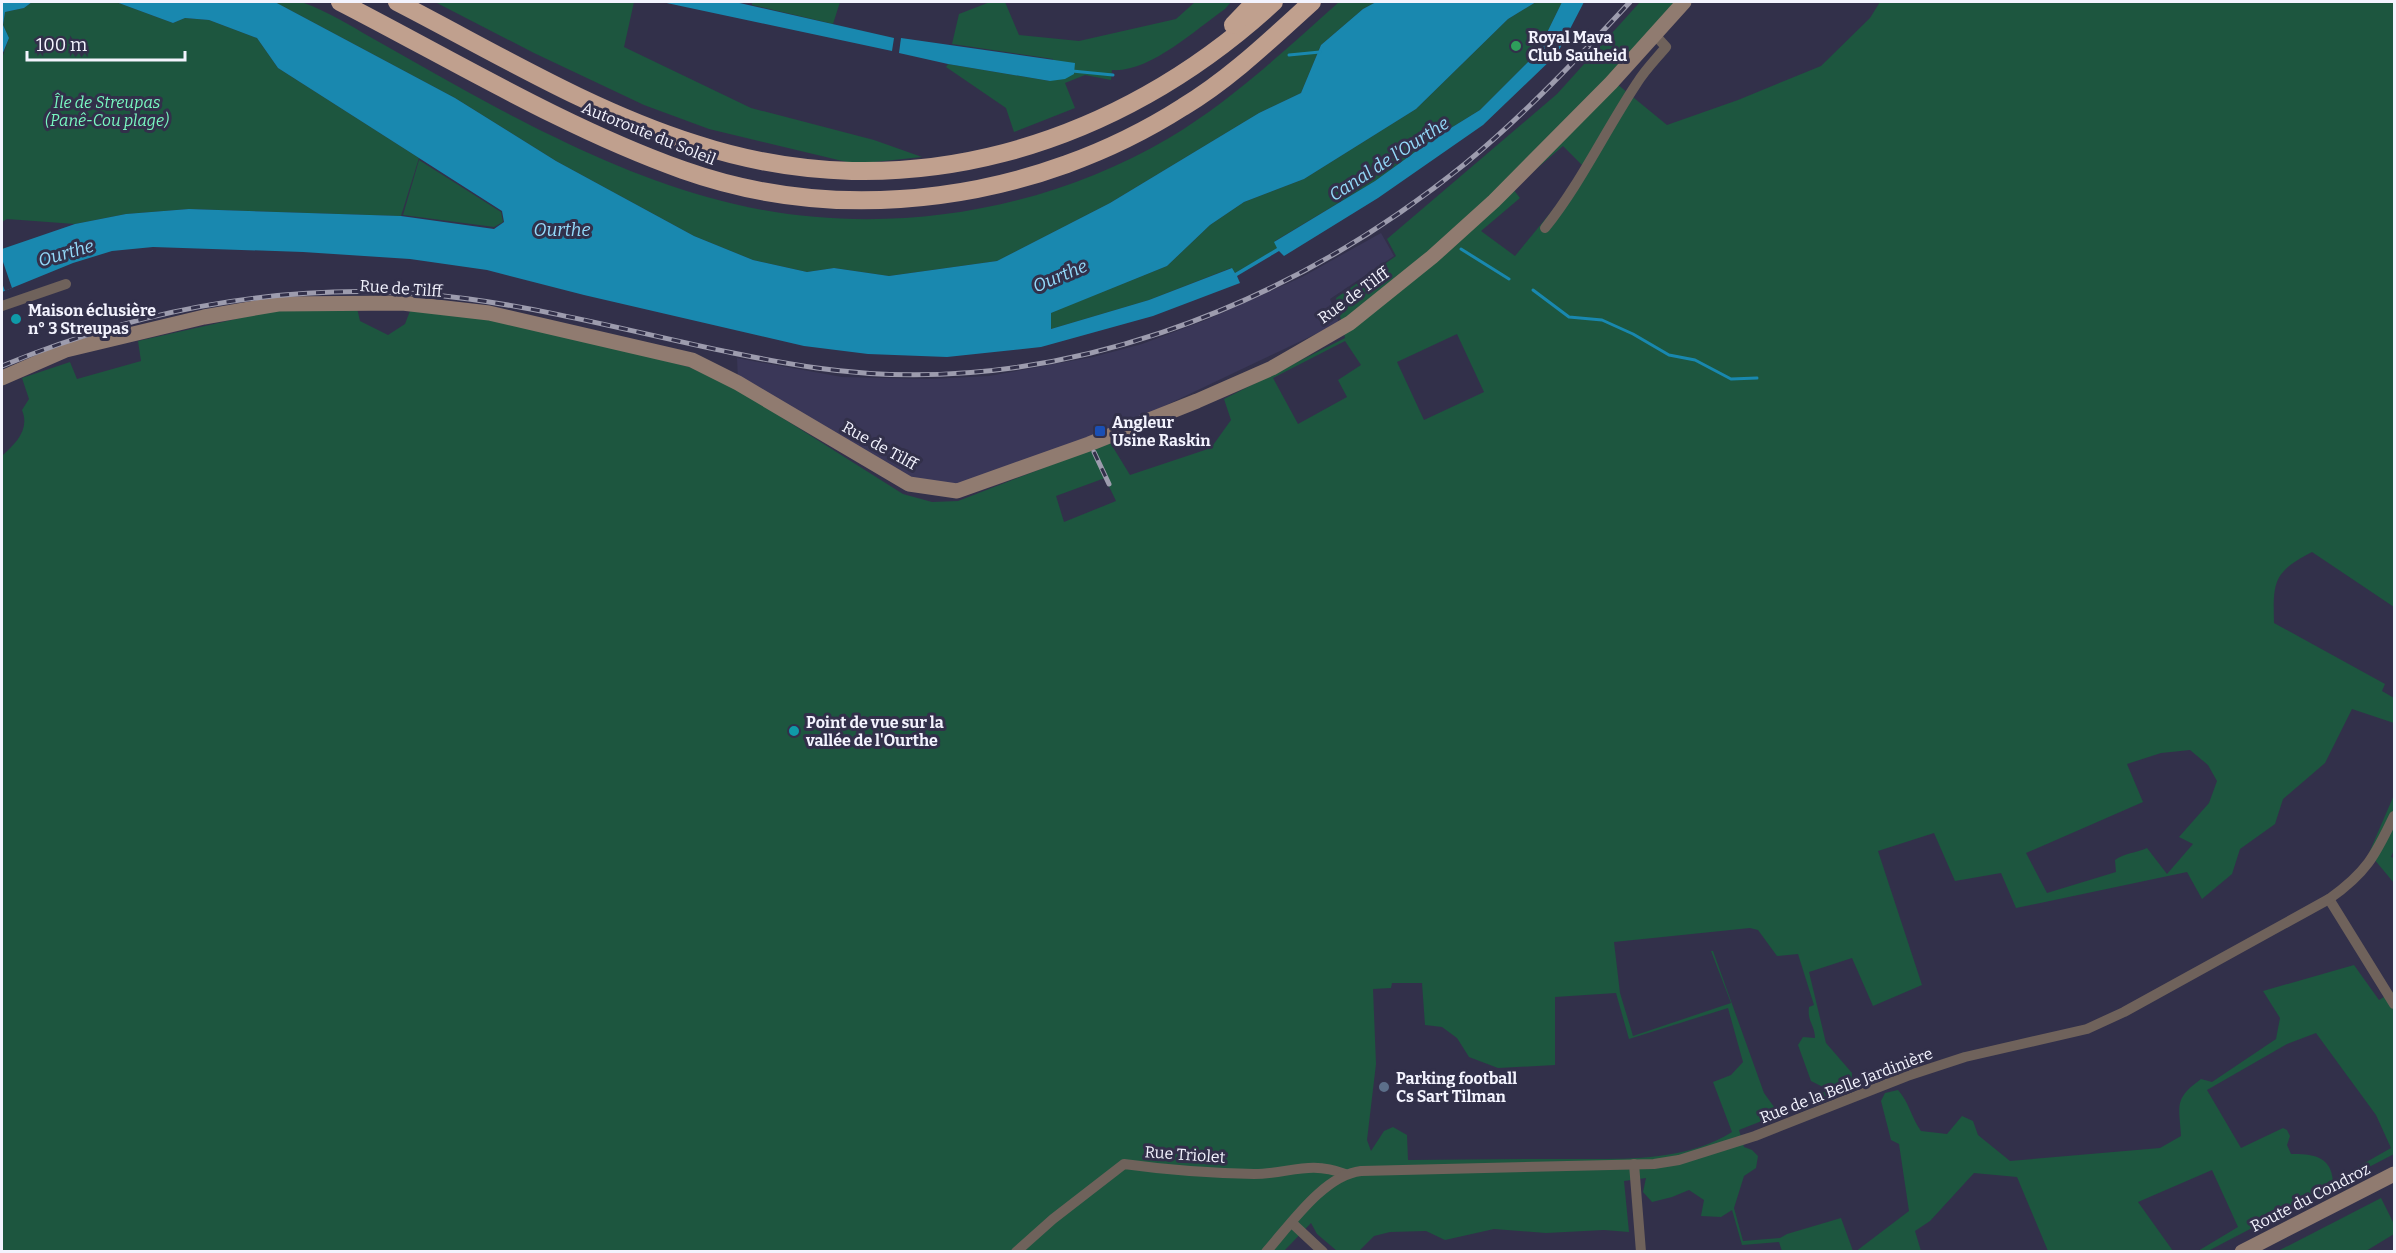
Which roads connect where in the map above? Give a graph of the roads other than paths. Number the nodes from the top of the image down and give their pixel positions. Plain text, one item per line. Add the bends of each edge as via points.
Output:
1 (340, 2) edge
2 (397, 2) edge
3 (1255, 2) edge
4 (1274, 2) edge
5 (1312, 2) edge
6 (1684, 2) edge
7 (1655, 35) junction
8 (1222, 45) junction
9 (1545, 228) dead end
10 (66, 284) dead end
11 (2, 306) edge
12 (2, 378) edge
13 (2394, 816) edge
14 (2329, 899) junction
15 (2394, 1004) edge
16 (1634, 1164) junction
17 (1345, 1174) junction
18 (2394, 1174) edge
19 (1292, 1223) junction
20 (1016, 1251) edge
21 (1266, 1251) edge
22 (1323, 1251) edge
23 (1641, 1251) edge
24 (2242, 1251) edge

1 - 5 highway, Autoroute du Soleil via 567,120 683,170 757,191 886,200 1021,180 1116,144 1185,106 1227,76
2 - 8 highway, Autoroute du Soleil via 536,75 644,125 730,155 802,168 927,168 1018,151 1080,129 1131,104
3 - 8 highway via 1234,23
4 - 8 highway, Autoroute du Soleil
6 - 7 main road, Rue de Tilff
7 - 9 street via 1666,47 1638,81 1582,176
7 - 12 main road, Rue de Tilff via 1494,201 1350,323 1272,368 1197,401 957,491 909,484 692,360 489,313 402,303 278,304 66,350
10 - 11 street
13 - 14 street, Rue de la Belle Jardinière via 2374,858 2350,884
14 - 15 street
14 - 16 street, Rue de la Belle Jardinière via 2087,1029 1965,1057 1755,1136 1679,1160
16 - 17 street, Rue de la Belle Jardinière
16 - 23 street
17 - 19 street, Rue de la Belle Jardinière via 1325,1186
17 - 20 street, Rue Triolet via 1328,1167 1252,1174 1175,1171 1124,1164
18 - 24 main road, Route du Condroz
19 - 21 street, Rue de la Belle Jardinière
19 - 22 street

